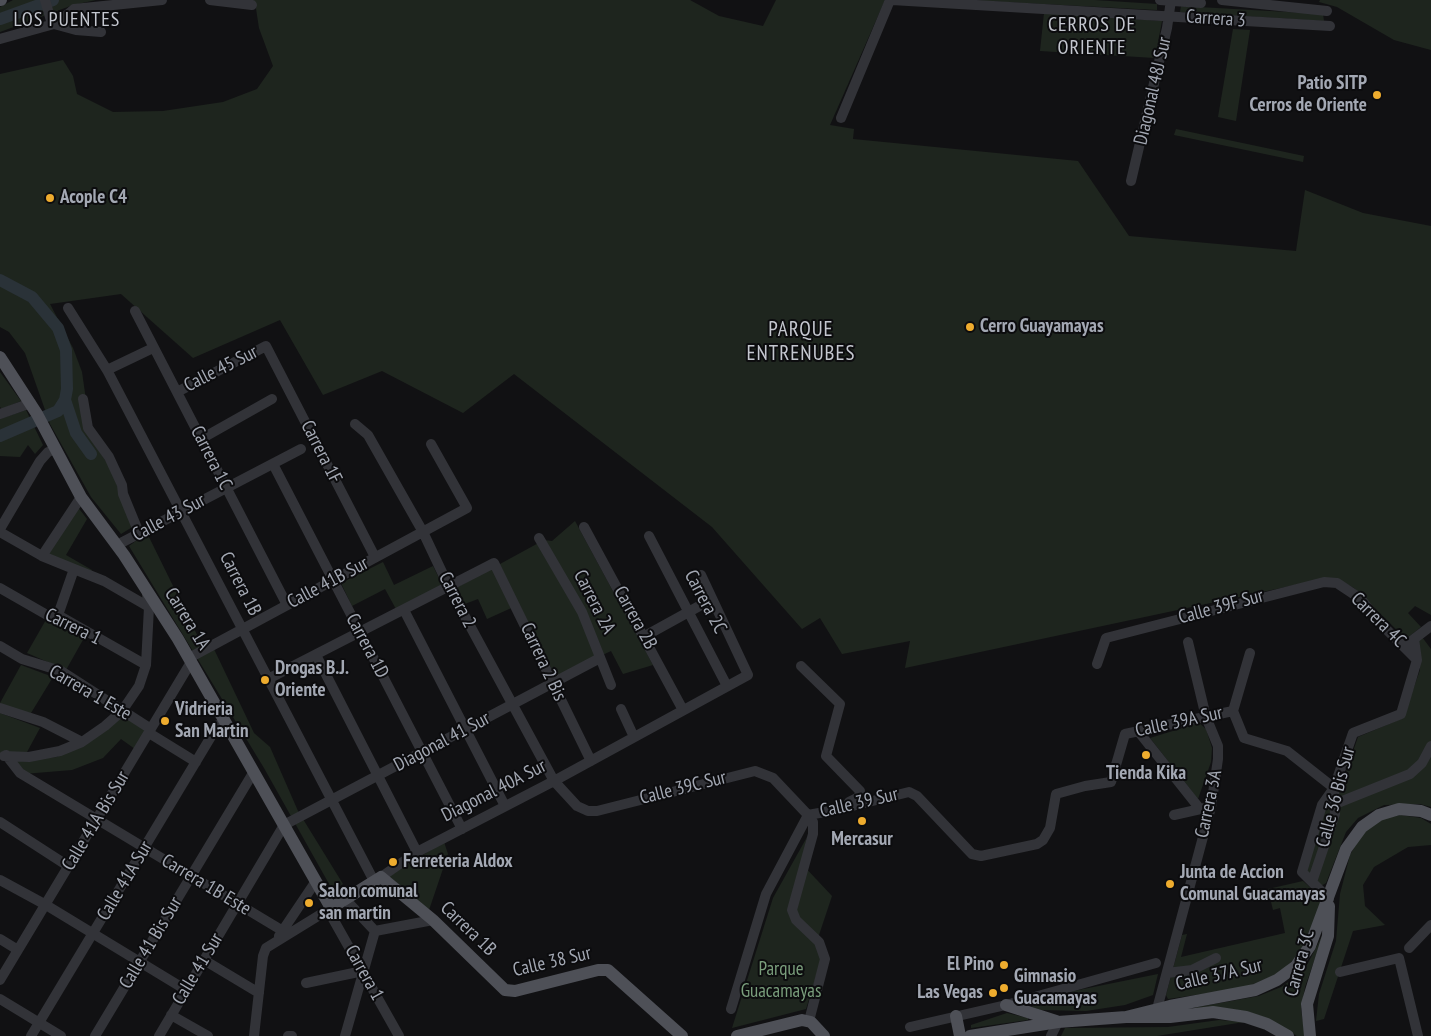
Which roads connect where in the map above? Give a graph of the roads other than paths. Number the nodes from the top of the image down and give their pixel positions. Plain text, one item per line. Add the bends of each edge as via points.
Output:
1 (162, 0) edge
2 (210, 0) edge
3 (891, 0) edge
4 (1160, 0) edge
5 (1170, 0) edge
6 (1222, 0) edge
7 (1243, 1) edge
8 (1201, 3) dead end
9 (46, 5) edge
10 (252, 5) dead end
11 (1275, 5) junction
12 (1327, 11) dead end
13 (1170, 16) junction
14 (54, 24) junction
15 (1284, 24) junction
16 (1330, 26) dead end
17 (102, 32) dead end
18 (0, 39) edge
19 (840, 118) dead end
20 (1131, 181) dead end
21 (68, 308) dead end
22 (134, 311) dead end
23 (266, 346) joint
24 (153, 348) junction
25 (2, 361) edge
26 (107, 370) junction
27 (176, 392) junction
28 (83, 399) dead end
29 (272, 399) dead end
30 (31, 403) junction
31 (0, 414) edge
32 (356, 424) dead end
33 (201, 439) junction
34 (431, 444) dead end
35 (55, 449) junction
36 (301, 449) dead end
37 (273, 464) junction
38 (226, 488) junction
39 (81, 497) junction
40 (181, 511) junction
41 (584, 527) dead end
42 (0, 530) edge
43 (423, 532) junction
44 (139, 533) junction
45 (649, 536) dead end
46 (539, 538) dead end
47 (117, 545) junction
48 (42, 556) junction
49 (375, 557) junction
50 (74, 569) junction
51 (701, 575) dead end
52 (333, 580) junction
53 (1337, 583) joint
54 (449, 587) junction
55 (0, 588) edge
56 (147, 590) junction
57 (712, 599) junction
58 (287, 605) junction
59 (150, 607) junction
60 (404, 610) junction
61 (689, 613) junction
62 (58, 616) junction
63 (1431, 626) edge
64 (242, 629) junction
65 (360, 634) junction
66 (645, 636) junction
67 (1414, 639) junction
68 (1188, 642) dead end
69 (0, 646) edge
70 (1404, 647) junction
71 (1250, 653) dead end
72 (316, 655) junction
73 (600, 658) junction
74 (190, 660) junction
75 (1417, 660) junction
76 (1097, 664) dead end
77 (146, 665) junction
78 (801, 666) dead end
79 (268, 679) junction
80 (552, 684) junction
81 (610, 685) dead end
82 (727, 686) junction
83 (512, 705) junction
84 (0, 708) edge
85 (621, 709) dead end
86 (122, 710) junction
87 (683, 710) junction
88 (1233, 711) junction
89 (1401, 714) joint
90 (1206, 717) junction
91 (218, 724) dead end
92 (466, 729) junction
93 (150, 731) junction
94 (1138, 731) junction
95 (634, 737) junction
96 (82, 742) junction
97 (1431, 746) edge
98 (423, 752) junction
99 (3, 756) edge
100 (591, 761) junction
101 (196, 762) junction
102 (253, 773) junction
103 (379, 775) junction
104 (554, 781) junction
105 (1334, 788) junction
106 (332, 800) junction
107 (1334, 804) junction
108 (505, 806) junction
109 (848, 807) junction
110 (1211, 807) junction
111 (1200, 809) junction
112 (808, 815) junction
113 (1174, 815) dead end
114 (1431, 815) edge
115 (97, 819) junction
116 (0, 822) edge
117 (284, 825) junction
118 (462, 829) junction
119 (1037, 844) joint
120 (144, 848) junction
121 (417, 852) junction
122 (68, 866) junction
123 (191, 876) junction
124 (377, 879) junction
125 (0, 880) edge
126 (316, 881) junction
127 (1312, 882) junction
128 (345, 899) junction
129 (1329, 899) junction
130 (237, 904) junction
131 (46, 905) junction
132 (330, 909) junction
133 (433, 920) junction
134 (1431, 925) edge
135 (375, 931) junction
136 (92, 935) junction
137 (280, 935) junction
138 (0, 939) edge
139 (1409, 948) dead end
140 (18, 950) junction
141 (1216, 958) dead end
142 (204, 960) junction
143 (140, 962) junction
144 (1156, 963) dead end
145 (363, 971) junction
146 (1340, 972) dead end
147 (1167, 973) junction
148 (0, 980) edge
149 (306, 983) dead end
150 (186, 990) junction
151 (505, 990) joint
152 (259, 993) junction
153 (0, 999) edge
154 (1006, 1005) junction
155 (731, 1009) dead end
156 (1157, 1009) junction
157 (171, 1015) junction
158 (956, 1016) junction
159 (1126, 1017) junction
160 (809, 1021) junction
161 (1058, 1022) junction
162 (39, 1023) junction
163 (910, 1027) dead end
164 (1024, 1028) junction
165 (31, 1036) edge
166 (61, 1036) edge
167 (95, 1036) edge
168 (159, 1036) edge
169 (208, 1036) edge
170 (254, 1036) edge
171 (345, 1036) edge
172 (400, 1036) edge
173 (682, 1036) edge
174 (737, 1036) edge
175 (824, 1036) edge
176 (960, 1036) edge
177 (970, 1036) edge
178 (1010, 1036) edge
179 (1051, 1036) edge
180 (1288, 1036) edge
181 (1310, 1036) edge
182 (1418, 1036) edge

1 - 14 street via 74,9
2 - 10 street
3 - 13 street, Carrera 3
3 - 19 street
4 - 5 street, Carrera 3
5 - 8 street, Carrera 3
5 - 13 street, Diagonal 48J Sur
6 - 7 street, Carrera 3
7 - 11 street, Carrera 3
9 - 14 street
11 - 12 street, Carrera 3
11 - 15 street
13 - 15 street, Carrera 3
13 - 20 street, Diagonal 48J Sur
14 - 17 street
14 - 18 street
15 - 16 street, Carrera 3
21 - 26 street, Carrera 1B
22 - 24 street, Carrera 1C
23 - 27 street, Calle 45 Sur
23 - 49 street, Carrera 1F
24 - 26 street
24 - 27 street, Carrera 1C
25 - 30 main road, Carrera 1A
26 - 40 street, Carrera 1B
27 - 33 street, Carrera 1C
28 - 44 street via 88,428 109,457
29 - 33 street
30 - 31 street
30 - 35 main road, Carrera 1A
32 - 43 street, Carrera 2 via 368,435
33 - 38 street, Carrera 1C
34 - 43 street, Calle 41B Sur via 467,508
35 - 39 main road, Carrera 1A
35 - 42 street via 40,461
36 - 37 street, Calle 43 Sur
37 - 38 street, Calle 43 Sur
37 - 52 street, Carrera 1D
38 - 40 street, Calle 43 Sur
38 - 58 street, Carrera 1C
39 - 47 main road, Carrera 1A
39 - 48 street
40 - 44 street, Calle 43 Sur
40 - 64 street, Carrera 1B
41 - 66 street, Carrera 2B
42 - 48 street
43 - 49 street, Calle 41B Sur
43 - 54 street, Carrera 2
44 - 47 street, Calle 43 Sur
45 - 61 street, Carrera 2C
46 - 73 street, Carrera 2A via 582,612
47 - 56 main road, Carrera 1A
48 - 50 street
49 - 52 street, Calle 41B Sur
50 - 59 street via 104,581
50 - 62 street
51 - 57 street
52 - 58 street, Calle 41B Sur
52 - 65 street, Carrera 1D
53 - 70 street, Carrera 4C via 1361,599 1378,622
53 - 76 street, Calle 39F Sur via 1307,585 1106,638
54 - 60 street
54 - 80 street, Carrera 2 Bis via 494,563
54 - 83 street, Carrera 2
55 - 62 street, Carrera 1 via 46,615
56 - 59 street
56 - 74 main road, Carrera 1A
57 - 61 street
57 - 82 street, Diagonal 40A Sur via 748,675
58 - 64 street, Calle 41B Sur
59 - 77 street
60 - 65 street
60 - 92 street
61 - 66 street
61 - 82 street, Carrera 2C
62 - 77 street, Carrera 1
63 - 67 street
64 - 74 street, Calle 41B Sur
64 - 79 street, Carrera 1B
65 - 72 street
65 - 98 street, Carrera 1D
66 - 87 street, Carrera 2B
67 - 70 street
67 - 75 street, Carrera 4C
68 - 90 street, Carrera 3A
69 - 86 street, Carrera 1 Este via 22,658 61,671
70 - 75 street, Carrera 4C
71 - 88 street
72 - 79 street
72 - 103 street
73 - 80 street, Diagonal 41 Sur
73 - 81 street, Carrera 2A
74 - 93 street, Calle 41A Bis Sur
74 - 102 main road, Carrera 1A
75 - 89 street, Carrera 4C
77 - 86 street via 139,686
78 - 109 street via 840,704 826,756 860,791 861,796 848,803
79 - 106 street, Carrera 1B
80 - 83 street, Diagonal 41 Sur
80 - 100 street, Carrera 2 Bis
82 - 87 street, Diagonal 40A Sur
83 - 92 street, Diagonal 41 Sur
83 - 104 street, Carrera 2
84 - 96 street via 42,722
85 - 95 street
86 - 93 street, Carrera 1 Este
86 - 96 street
87 - 95 street, Diagonal 40A Sur
88 - 90 street, Calle 39A Sur
88 - 105 street via 1244,738 1287,752
89 - 105 street, Calle 36 Bis Sur via 1352,733
90 - 94 street, Calle 39A Sur
90 - 110 street, Carrera 3A via 1218,746
91 - 101 street, Calle 41A Sur
92 - 98 street, Diagonal 41 Sur
92 - 108 street
93 - 101 street, Carrera 1 Este
93 - 115 street, Calle 41A Bis Sur
94 - 111 street
94 - 119 street, Calle 39A Sur via 1125,734 1111,782 1056,794 1050,828
95 - 100 street, Diagonal 40A Sur
96 - 99 street via 45,756
97 - 107 street via 1422,763 1410,774
98 - 103 street, Diagonal 41 Sur
98 - 118 street, Carrera 1D
99 - 115 street, Carrera 1B Este via 20,773
100 - 104 street, Diagonal 40A Sur
101 - 120 street, Calle 41A Sur
102 - 117 main road, Carrera 1A
102 - 123 street, Calle 41 Bis Sur
103 - 106 street, Diagonal 41 Sur
103 - 121 street
104 - 108 street, Diagonal 40A Sur
104 - 112 street, Calle 39C Sur via 577,806 593,811 755,771 773,778
105 - 107 street, Calle 36 Bis Sur
105 - 127 street via 1322,806 1302,872
106 - 117 street, Diagonal 41 Sur
106 - 124 street, Carrera 1B
107 - 127 street, Calle 36 Bis Sur via 1335,814
108 - 118 street, Diagonal 40A Sur
109 - 112 street, Calle 39 Sur
109 - 119 street, Calle 39 Sur via 911,792 972,854 981,856
110 - 111 street
110 - 147 street, Carrera 3A
111 - 113 street
112 - 155 street via 766,894
112 - 160 street via 813,822 813,834 793,913 819,942 825,959
114 - 129 main road, Calle 37A Sur via 1399,809 1371,819 1349,845
115 - 120 street, Carrera 1B Este
115 - 122 street, Calle 41A Bis Sur
116 - 122 street
117 - 126 main road, Carrera 1A
117 - 130 street, Calle 41 Sur
118 - 121 street, Diagonal 40A Sur
120 - 123 street, Carrera 1B Este
120 - 136 street, Calle 41A Sur
121 - 124 street, Diagonal 40A Sur
122 - 131 street, Calle 41A Bis Sur
123 - 130 street, Carrera 1B Este
123 - 143 street, Calle 41 Bis Sur
124 - 128 main road, Diagonal 40A Sur
124 - 133 main road, Carrera 1B
125 - 131 street
126 - 132 main road, Carrera 1A
126 - 137 street
127 - 129 street
128 - 132 main road, Diagonal 40A Sur
128 - 135 street
129 - 156 main road, Calle 37A Sur via 1304,956 1277,980 1250,991
129 - 181 main road, Carrera 3C via 1328,936 1307,1004
130 - 137 street, Carrera 1B Este
130 - 142 street, Calle 41 Sur
131 - 136 street
131 - 140 street, Calle 41A Bis Sur
132 - 137 street, Diagonal 40A Sur
132 - 145 street, Carrera 1
133 - 135 street
133 - 151 main road, Carrera 1B
134 - 139 street
135 - 145 street
136 - 143 street
136 - 162 street, Calle 41A Sur
137 - 152 street, Diagonal 40A Sur via 264,951
138 - 140 street
140 - 148 street, Calle 41A Bis Sur
141 - 147 street via 1192,970
142 - 150 street, Calle 41 Sur
142 - 152 street
143 - 150 street
143 - 167 street, Calle 41 Bis Sur
144 - 154 street, Calle 37A Sur
145 - 149 street
145 - 171 street
145 - 172 street, Carrera 1
146 - 182 street via 1399,958
147 - 156 street, Carrera 3A
150 - 157 street, Calle 41 Sur
151 - 173 main road, Calle 38 Sur via 515,991 608,970
152 - 170 street
153 - 162 street
154 - 158 street, Calle 37A Sur
154 - 161 main road
156 - 159 main road, Calle 37A Sur
157 - 168 street, Calle 41 Sur
157 - 169 street
158 - 163 street, Calle 37A Sur
158 - 176 main road
159 - 161 main road
159 - 180 main road via 1225,1013 1259,1021
160 - 174 main road via 798,1020
160 - 175 main road
161 - 164 main road
161 - 179 street
162 - 165 street, Calle 41A Sur
162 - 166 street
164 - 177 main road
164 - 178 main road

